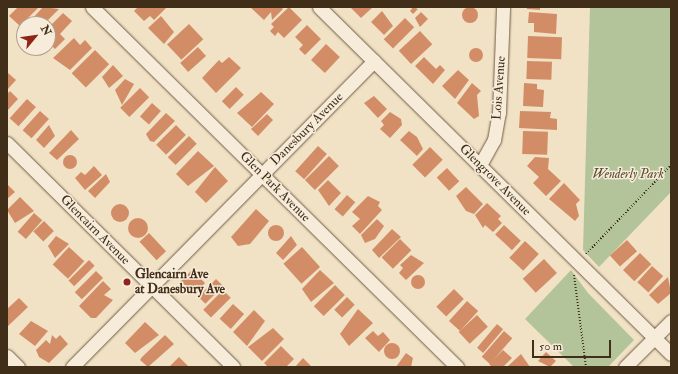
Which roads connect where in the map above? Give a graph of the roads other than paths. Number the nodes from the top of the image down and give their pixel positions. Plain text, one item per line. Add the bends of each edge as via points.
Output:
1 (92, 7) edge
2 (319, 7) edge
3 (503, 7) edge
4 (374, 61) junction
5 (7, 144) edge
6 (480, 165) junction
7 (263, 174) junction
8 (152, 286) junction
9 (671, 321) edge
10 (654, 338) junction
11 (671, 354) edge
12 (7, 356) edge
13 (18, 367) edge
14 (72, 367) edge
15 (234, 367) edge
16 (458, 367) edge
17 (625, 367) edge

1 - 7 street, Glen Park Avenue
2 - 4 street, Glengrove Avenue
3 - 6 street, Lois Avenue via 499,113 494,140
4 - 6 street, Glengrove Avenue
4 - 7 street, Danesbury Avenue
5 - 8 street, Glencairn Avenue
6 - 10 street, Glengrove Avenue
7 - 8 street, Danesbury Avenue
7 - 16 street, Glen Park Avenue
8 - 14 street, Danesbury Avenue
8 - 15 street, Glencairn Avenue
9 - 10 street
10 - 11 street, Glengrove Avenue
10 - 17 street
12 - 13 street

